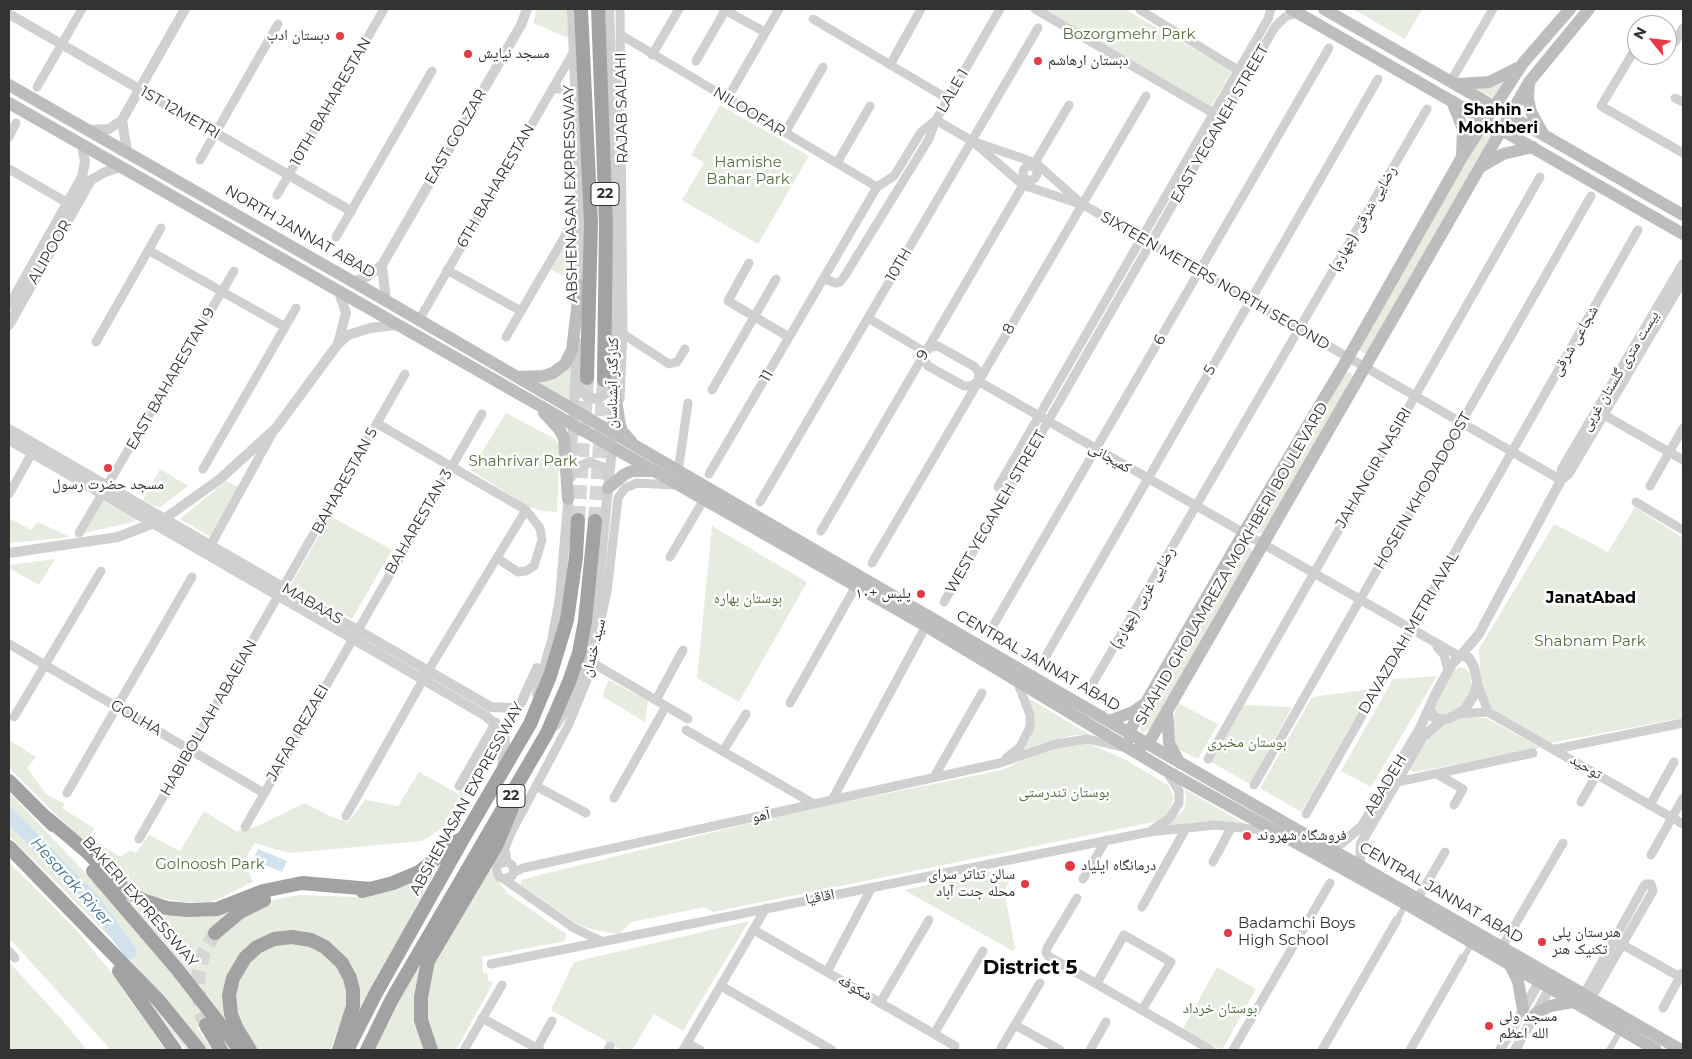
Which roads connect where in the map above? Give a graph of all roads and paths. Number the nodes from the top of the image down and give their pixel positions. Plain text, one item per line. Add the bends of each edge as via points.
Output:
1 (82, 9) edge
2 (185, 9) edge
3 (384, 9) edge
4 (528, 9) edge
5 (572, 9) edge
6 (581, 9) edge
7 (598, 9) edge
8 (609, 9) edge
9 (620, 9) edge
10 (679, 9) edge
11 (725, 9) edge
12 (779, 9) edge
13 (921, 9) edge
14 (1000, 9) edge
15 (1035, 9) edge
16 (1271, 9) edge
17 (1324, 9) edge
18 (1493, 9) edge
19 (1570, 9) edge
20 (1588, 9) edge
21 (1140, 10) dead end
22 (1294, 11) edge
23 (9, 14) edge
24 (812, 20) dead end
25 (278, 24) dead end
26 (1038, 28) dead end
27 (765, 32) junction
28 (621, 35) junction
29 (61, 44) junction
30 (1329, 48) dead end
31 (573, 53) junction
32 (652, 54) junction
33 (696, 60) dead end
34 (1523, 63) junction
35 (1627, 63) edge
36 (890, 65) junction
37 (823, 67) dead end
38 (1238, 70) junction
39 (432, 71) dead end
40 (1378, 79) dead end
41 (1529, 82) junction
42 (1454, 83) junction
43 (9, 85) edge
44 (36, 87) dead end
45 (139, 89) junction
46 (552, 89) junction
47 (1146, 96) dead end
48 (574, 99) junction
49 (727, 99) junction
50 (948, 99) junction
51 (1452, 101) junction
52 (9, 103) edge
53 (1069, 105) dead end
54 (1494, 105) junction
55 (870, 106) dead end
56 (1427, 109) dead end
57 (1213, 113) junction
58 (1510, 115) junction
59 (122, 120) junction
60 (936, 120) junction
61 (1484, 120) junction
62 (16, 123) dead end
63 (88, 130) junction
64 (1502, 130) junction
65 (785, 133) junction
66 (216, 134) junction
67 (1544, 134) junction
68 (9, 137) edge
69 (972, 140) junction
70 (82, 145) junction
71 (1533, 147) junction
72 (127, 151) junction
73 (1683, 153) edge
74 (1462, 156) junction
75 (200, 160) dead end
76 (837, 163) junction
77 (1034, 165) junction
78 (120, 167) junction
79 (1480, 168) junction
80 (9, 169) edge
81 (288, 175) junction
82 (1540, 177) dead end
83 (1024, 182) junction
84 (877, 187) junction
85 (276, 195) dead end
86 (1591, 196) dead end
87 (1082, 204) junction
88 (72, 205) junction
89 (351, 212) junction
90 (1683, 215) edge
91 (161, 228) dead end
92 (569, 229) dead end
93 (1638, 230) dead end
94 (1683, 234) edge
95 (336, 237) dead end
96 (1146, 241) junction
97 (148, 250) junction
98 (748, 263) dead end
99 (1683, 264) edge
100 (382, 265) junction
101 (447, 270) junction
102 (234, 271) dead end
103 (1199, 272) junction
104 (776, 279) dead end
105 (825, 279) junction
106 (1683, 280) edge
107 (353, 282) junction
108 (580, 285) junction
109 (222, 292) junction
110 (340, 292) junction
111 (386, 301) junction
112 (1250, 301) junction
113 (9, 306) edge
114 (296, 308) dead end
115 (521, 311) junction
116 (755, 317) junction
117 (868, 318) junction
118 (419, 320) junction
119 (9, 325) edge
120 (397, 325) junction
121 (285, 327) junction
122 (1299, 329) junction
123 (623, 334) junction
124 (506, 337) dead end
125 (790, 337) junction
126 (96, 342) dead end
127 (338, 344) junction
128 (685, 349) dead end
129 (925, 352) junction
130 (481, 357) junction
131 (1348, 358) junction
132 (1365, 367) junction
133 (474, 369) junction
134 (405, 374) dead end
135 (516, 377) junction
136 (581, 378) junction
137 (610, 378) junction
138 (978, 382) junction
139 (712, 390) dead end
140 (522, 396) junction
141 (1415, 396) junction
142 (688, 403) dead end
143 (574, 410) junction
144 (1600, 413) junction
145 (482, 414) dead end
146 (1039, 416) junction
147 (618, 417) junction
148 (1048, 422) junction
149 (1462, 423) junction
150 (378, 424) junction
151 (573, 426) junction
152 (276, 428) junction
153 (1683, 428) edge
154 (9, 429) edge
155 (613, 434) junction
156 (9, 440) edge
157 (612, 448) junction
158 (1096, 450) junction
159 (1512, 451) junction
160 (1669, 452) junction
161 (32, 453) junction
162 (1683, 460) edge
163 (655, 466) junction
164 (451, 467) junction
165 (203, 469) dead end
166 (678, 472) junction
167 (709, 474) dead end
168 (570, 478) junction
169 (1148, 479) junction
170 (1562, 480) junction
171 (608, 484) junction
172 (676, 485) junction
173 (1650, 486) dead end
174 (998, 487) dead end
175 (105, 490) junction
176 (9, 494) edge
177 (568, 499) junction
178 (703, 501) junction
179 (760, 502) dead end
180 (1636, 502) dead end
181 (1196, 507) junction
182 (526, 510) junction
183 (164, 519) junction
184 (578, 520) tunnel mouth
185 (595, 521) tunnel mouth
186 (153, 524) junction
187 (1683, 530) edge
188 (821, 531) dead end
189 (79, 533) dead end
190 (772, 533) junction
191 (1243, 534) junction
192 (1262, 545) junction
193 (208, 549) junction
194 (9, 553) edge
195 (670, 557) dead end
196 (497, 558) junction
197 (872, 563) dead end
198 (101, 571) dead end
199 (1313, 575) junction
200 (192, 577) dead end
201 (856, 586) junction
202 (282, 592) junction
203 (560, 598) junction
204 (1360, 601) junction
205 (944, 602) dead end
206 (926, 626) junction
207 (1410, 630) junction
208 (990, 632) dead end
209 (355, 634) junction
210 (1479, 634) junction
211 (1431, 642) junction
212 (9, 644) edge
213 (683, 650) dead end
214 (1460, 656) junction
215 (1043, 661) dead end
216 (1472, 661) junction
217 (591, 662) junction
218 (45, 665) junction
219 (1448, 671) junction
220 (426, 676) junction
221 (1018, 681) junction
222 (1477, 682) junction
223 (1090, 688) dead end
224 (982, 693) dead end
225 (656, 700) junction
226 (790, 703) dead end
227 (1146, 703) junction
228 (666, 706) junction
229 (117, 707) junction
230 (1167, 708) junction
231 (1430, 708) junction
232 (1488, 712) junction
233 (746, 714) dead end
234 (1458, 714) junction
235 (14, 717) dead end
236 (688, 719) dead end
237 (1442, 720) junction
238 (1109, 721) junction
239 (496, 722) junction
240 (1682, 725) edge
241 (686, 730) dead end
242 (1129, 732) junction
243 (523, 736) junction
244 (541, 744) junction
245 (1148, 744) junction
246 (1131, 749) junction
247 (1556, 749) junction
248 (191, 750) junction
249 (723, 751) junction
250 (1533, 753) dead end
251 (1208, 759) dead end
252 (1179, 762) junction
253 (1674, 762) dead end
254 (1000, 763) junction
255 (1165, 770) junction
256 (501, 773) junction
257 (1437, 774) junction
258 (1597, 774) junction
259 (523, 776) junction
260 (934, 777) junction
261 (9, 781) edge
262 (1397, 782) junction
263 (1254, 785) dead end
264 (459, 786) dead end
265 (536, 786) junction
266 (67, 793) dead end
267 (264, 793) junction
268 (614, 798) dead end
269 (1683, 798) edge
270 (832, 800) junction
271 (1581, 802) dead end
272 (814, 804) junction
273 (1454, 805) dead end
274 (1650, 805) junction
275 (586, 813) dead end
276 (1306, 814) dead end
277 (346, 816) dead end
278 (47, 818) junction
279 (1672, 818) junction
280 (1683, 824) edge
281 (1232, 826) junction
282 (244, 827) dead end
283 (1186, 828) junction
284 (1149, 832) junction
285 (1278, 832) junction
286 (1359, 836) junction
287 (464, 837) junction
288 (139, 839) dead end
289 (1106, 840) junction
290 (1562, 843) dead end
291 (505, 846) junction
292 (9, 847) edge
293 (1328, 847) junction
294 (1445, 852) dead end
295 (1651, 855) dead end
296 (1213, 862) dead end
297 (1360, 864) junction
298 (497, 867) junction
299 (510, 871) junction
300 (1083, 879) dead end
301 (1330, 883) dead end
302 (872, 887) junction
303 (371, 889) junction
304 (1077, 898) dead end
305 (1418, 898) junction
306 (1406, 904) junction
307 (1142, 907) dead end
308 (766, 908) junction
309 (929, 920) dead end
310 (1397, 920) joint
311 (754, 930) junction
312 (214, 933) tunnel mouth
313 (97, 939) junction
314 (601, 942) junction
315 (1618, 942) junction
316 (1472, 944) junction
317 (1502, 947) junction
318 (983, 951) dead end
319 (1464, 958) joint
320 (491, 964) dead end
321 (1511, 967) junction
322 (826, 972) junction
323 (1682, 974) edge
324 (1547, 982) junction
325 (1040, 983) dead end
326 (1097, 983) junction
327 (502, 985) dead end
328 (721, 986) junction
329 (1583, 998) junction
330 (140, 1000) junction
331 (880, 1003) junction
332 (1663, 1008) dead end
333 (1142, 1010) junction
334 (1529, 1012) junction
335 (482, 1018) junction
336 (552, 1021) dead end
337 (1106, 1022) dead end
338 (206, 1025) tunnel mouth
339 (1015, 1025) junction
340 (1621, 1030) junction
341 (934, 1034) junction
342 (955, 1046) dead end
343 (685, 1047) edge
344 (1001, 1048) dead end
345 (175, 1050) edge
346 (183, 1050) edge
347 (199, 1050) edge
348 (222, 1050) edge
349 (240, 1050) edge
350 (250, 1050) edge
351 (345, 1050) edge
352 (368, 1050) edge
353 (431, 1050) edge
354 (464, 1050) edge
355 (538, 1050) edge
356 (700, 1050) edge
357 (832, 1050) edge
358 (1060, 1050) edge
359 (1090, 1050) edge
360 (1211, 1050) edge
361 (1233, 1050) edge
362 (1322, 1050) edge
363 (1410, 1050) edge
364 (1500, 1050) edge
365 (1515, 1050) edge
366 (1610, 1050) edge
367 (1656, 1050) edge
368 (1681, 1050) edge

1 - 29 street
2 - 45 street
3 - 81 street, 10TH BAHARESTAN
4 - 100 street, EAST GOLZAR
5 - 31 street
6 - 136 highway, ABSHENASAN EXPRESSWAY / 22 via 591,224
7 - 137 highway, 22
8 - 137 street, کنارگذر آبشناسان via 616,180
9 - 28 street, RAJAB SALAHI
10 - 32 street
11 - 27 street
11 - 33 street
12 - 27 street
13 - 36 street
14 - 50 street, LALE 1
15 - 57 street
16 - 38 street, EAST YEGANEH STREET
17 - 42 main road
18 - 42 street
19 - 34 main road, SHAHID GHOLAMREZA MOKHBERI BOULEVARD
20 - 41 main road, SHAHID GHOLAMREZA MOKHBERI BOULEVARD
21 - 38 street
22 - 51 main road
22 - 96 street, EAST YEGANEH STREET via 1275,27
23 - 29 street, 1ST 12METRI
24 - 36 street
25 - 66 street
26 - 69 street, 10TH
27 - 49 street
28 - 32 street, NILOOFAR
28 - 123 street, RAJAB SALAHI
29 - 44 street
29 - 45 street, 1ST 12METRI
30 - 103 street, 6
31 - 46 street, 6TH BAHARESTAN
31 - 48 street
32 - 49 street, NILOOFAR
34 - 42 main road via 1490,82
34 - 54 main road, SHAHID GHOLAMREZA MOKHBERI BOULEVARD
35 - 73 street via 1602,106
36 - 50 street
37 - 65 street
38 - 57 street, EAST YEGANEH STREET
39 - 89 street
40 - 112 street, 5
41 - 58 main road, SHAHID GHOLAMREZA MOKHBERI BOULEVARD
41 - 67 main road via 1531,112
42 - 54 main road
43 - 63 main road, NORTH JANNAT ABAD
45 - 59 street
45 - 66 street, 1ST 12METRI
46 - 48 street via 564,89
46 - 101 street, 6TH BAHARESTAN
47 - 87 street, 8
48 - 108 street
49 - 65 street, NILOOFAR
50 - 60 street, LALE 1
51 - 61 main road
51 - 74 main road via 1463,129
52 - 70 main road
53 - 77 street
54 - 58 main road
54 - 61 main road, SHAHID GHOLAMREZA MOKHBERI BOULEVARD
55 - 76 street
56 - 122 street, رضایی شرقی (چهارم)
57 - 96 street, EAST YEGANEH STREET
58 - 64 main road, SHAHID GHOLAMREZA MOKHBERI BOULEVARD
58 - 67 main road
59 - 63 street via 109,129
59 - 72 street
60 - 69 street, SIXTEEN METERS NORTH SECOND
60 - 84 street, LALE 1 via 921,132 894,176
60 - 105 street via 929,139 844,277 835,283
61 - 64 main road
61 - 74 main road, SHAHID GHOLAMREZA MOKHBERI BOULEVARD
62 - 68 street
63 - 72 main road, NORTH JANNAT ABAD
64 - 71 main road
64 - 79 main road, SHAHID GHOLAMREZA MOKHBERI BOULEVARD
65 - 76 street, NILOOFAR
66 - 75 street
66 - 81 street, 1ST 12METRI
67 - 90 main road
69 - 77 street, SIXTEEN METERS NORTH SECOND
69 - 83 street, SIXTEEN METERS NORTH SECOND
69 - 117 street, 10TH
70 - 78 main road
70 - 88 street via 85,162
71 - 79 main road via 1502,154
71 - 94 main road
72 - 107 main road, NORTH JANNAT ABAD
74 - 131 main road, SHAHID GHOLAMREZA MOKHBERI BOULEVARD
76 - 84 street, NILOOFAR
77 - 83 street, 9 via 1036,177
77 - 87 street, SIXTEEN METERS NORTH SECOND
78 - 88 street via 91,180
78 - 110 main road
79 - 132 main road, SHAHID GHOLAMREZA MOKHBERI BOULEVARD
80 - 88 street
81 - 85 street, 10TH BAHARESTAN
81 - 89 street, 1ST 12METRI
82 - 141 street, JAHANGIR NASIRI
83 - 87 street, SIXTEEN METERS NORTH SECOND
83 - 129 street, 9
84 - 105 street, 11
86 - 149 street, HOSEIN KHODADOOST
87 - 96 street, SIXTEEN METERS NORTH SECOND
87 - 138 street, 8
88 - 113 street, ALIPOOR
88 - 119 street, ALIPOOR
89 - 95 street
91 - 97 street
92 - 115 street
93 - 159 street, شجاعی شرقی
96 - 103 street, SIXTEEN METERS NORTH SECOND
96 - 146 street, WEST YEGANEH STREET
96 - 148 street, WEST YEGANEH STREET
97 - 109 street
97 - 126 street
98 - 116 street via 728,301
99 - 144 street, بیست متری گلستان غربی
100 - 107 street, EAST GOLZAR
100 - 111 street
101 - 115 street
101 - 118 street, 6TH BAHARESTAN
102 - 109 street, EAST BAHARESTAN 9
103 - 112 street, SIXTEEN METERS NORTH SECOND
103 - 158 street, 6
104 - 116 street
105 - 125 street, 11
106 - 144 street, بیست متری گلستان غربی
107 - 111 main road, NORTH JANNAT ABAD
108 - 135 main road via 572,350 565,364 543,376
108 - 136 street
109 - 121 street
109 - 175 street, EAST BAHARESTAN 9
110 - 120 main road
110 - 127 street via 346,313
111 - 118 main road, NORTH JANNAT ABAD
112 - 122 street, SIXTEEN METERS NORTH SECOND
112 - 169 street, 5
114 - 121 street
115 - 124 street
116 - 125 street
116 - 139 street
117 - 129 street
117 - 179 street, 10TH
118 - 130 main road, NORTH JANNAT ABAD
120 - 127 street via 355,332
120 - 133 main road
121 - 165 street
122 - 131 street, SIXTEEN METERS NORTH SECOND
122 - 181 street, رضایی شرقی (چهارم)
123 - 128 street via 670,364 677,362
123 - 147 street, RAJAB SALAHI
125 - 167 street, 11
127 - 152 street
129 - 138 street via 924,359 931,368 964,386
129 - 138 street via 938,346 972,364 978,370
129 - 188 street, 9
130 - 133 main road via 482,364
130 - 135 main road, NORTH JANNAT ABAD
131 - 132 street, SIXTEEN METERS NORTH SECOND
131 - 191 main road, SHAHID GHOLAMREZA MOKHBERI BOULEVARD
132 - 141 street, SIXTEEN METERS NORTH SECOND
132 - 192 main road, SHAHID GHOLAMREZA MOKHBERI BOULEVARD
133 - 140 main road
134 - 150 street, BAHARESTAN 5
135 - 143 main road, NORTH JANNAT ABAD
136 - 137 street via 581,392 598,399 608,392
136 - 143 street
137 - 147 main road
137 - 155 street, کنارگذر آبشناسان
138 - 146 street, کمیجانی
138 - 197 street, 8
140 - 151 main road
140 - 177 main road via 550,418 564,438
141 - 149 street, SIXTEEN METERS NORTH SECOND
141 - 199 street, JAHANGIR NASIRI
142 - 166 street
143 - 151 street
143 - 155 main road, NORTH JANNAT ABAD
144 - 160 street
144 - 170 street, بیست متری گلستان غربی via 1569,473
145 - 164 street, BAHARESTAN 3
146 - 148 street, کمیجانی
146 - 174 street, WEST YEGANEH STREET
147 - 163 main road via 626,437
148 - 158 street, کمیجانی
148 - 205 street, WEST YEGANEH STREET
149 - 159 street, SIXTEEN METERS NORTH SECOND
149 - 204 street, HOSEIN KHODADOOST
150 - 164 street
150 - 202 street, BAHARESTAN 5
151 - 157 main road, CENTRAL JANNAT ABAD
151 - 168 street
152 - 183 street via 220,479
152 - 193 street
153 - 160 street
154 - 175 street, MABAAS
155 - 157 street, کنارگذر آبشناسان
155 - 163 main road, CENTRAL JANNAT ABAD
156 - 161 street, MABAAS
157 - 163 main road, CENTRAL JANNAT ABAD
157 - 171 street, کنارگذر آبشناسان
158 - 169 street, کمیجانی
158 - 208 street, 6
159 - 170 street, SIXTEEN METERS NORTH SECOND
159 - 207 street, DAVAZDAH METRI AVAL
160 - 162 street
160 - 173 street
161 - 175 street, MABAAS
161 - 176 street
163 - 166 main road, CENTRAL JANNAT ABAD
163 - 171 main road via 624,474
163 - 172 main road, CENTRAL JANNAT ABAD
164 - 182 street
164 - 209 street, BAHARESTAN 3
166 - 190 main road, CENTRAL JANNAT ABAD
168 - 171 street via 578,467 590,462 604,468
168 - 177 street
169 - 181 street, کمیجانی
169 - 215 street, 5
170 - 210 street, بیست متری گلستان غربی
171 - 244 street, کنارگذر آبشناسان via 597,601 586,654 568,704
172 - 178 main road, CENTRAL JANNAT ABAD
172 - 217 street, سید خندان via 636,483 625,488 618,498 606,592
175 - 183 street, MABAAS
175 - 186 street, MABAAS
175 - 189 street, EAST BAHARESTAN 9
177 - 203 street
178 - 190 main road, CENTRAL JANNAT ABAD
178 - 195 street
180 - 187 street
181 - 191 street, کمیجانی
181 - 223 street, رضایی غربی (چهارم)
182 - 196 street
182 - 196 street via 540,528 542,540 534,566 518,572
183 - 186 street
183 - 193 street, MABAAS
184 - 243 highway, ABSHENASAN EXPRESSWAY / 22 via 572,589 560,649
185 - 244 highway, 22 via 579,653
186 - 193 street, MABAAS
186 - 194 street via 118,537
190 - 201 main road, CENTRAL JANNAT ABAD
190 - 238 main road, CENTRAL JANNAT ABAD
191 - 192 street, کمیجانی
191 - 227 main road, SHAHID GHOLAMREZA MOKHBERI BOULEVARD
192 - 199 street, کمیجانی
192 - 230 main road, SHAHID GHOLAMREZA MOKHBERI BOULEVARD
193 - 202 street, MABAAS
196 - 220 street
198 - 218 street
199 - 204 street, کمیجانی
199 - 251 street, JAHANGIR NASIRI
200 - 229 street
201 - 206 main road, CENTRAL JANNAT ABAD
201 - 226 street
202 - 209 street, MABAAS
202 - 248 street, HABIBOLLAH ABAEIAN
203 - 220 street, MABAAS via 535,676 521,703 512,708 491,707
203 - 243 street via 549,650
204 - 207 street, کمیجانی
204 - 263 street, HOSEIN KHODADOOST
206 - 221 main road, CENTRAL JANNAT ABAD
206 - 270 street
207 - 211 street, کمیجانی
207 - 276 street, DAVAZDAH METRI AVAL
209 - 220 street, MABAAS
209 - 267 street, JAFAR REZAEI
210 - 214 street, ABADEH
210 - 216 street
211 - 214 street, کمیجانی
211 - 219 street via 1444,655
212 - 218 street, GOLHA
213 - 225 street
214 - 216 street
214 - 219 street, ABADEH
216 - 222 street
217 - 225 street
217 - 265 street, سید خندان via 576,710
218 - 229 street, GOLHA
218 - 235 street
219 - 231 street, ABADEH
220 - 239 street, MABAAS
220 - 277 street
221 - 246 main road, CENTRAL JANNAT ABAD
221 - 254 street via 1030,715 1030,727 1020,747
222 - 232 street
222 - 234 street via 1470,702
224 - 260 street
225 - 228 street
227 - 238 main road
227 - 242 main road, SHAHID GHOLAMREZA MOKHBERI BOULEVARD
228 - 236 street
228 - 268 street
229 - 248 street, GOLHA
229 - 266 street
230 - 245 main road, SHAHID GHOLAMREZA MOKHBERI BOULEVARD
230 - 252 main road via 1169,743
231 - 237 street via 1433,717
231 - 286 street, ABADEH
232 - 234 street
232 - 247 street, توحید
233 - 249 street
234 - 237 street
237 - 262 street, ABADEH via 1423,737
238 - 242 main road, CENTRAL JANNAT ABAD
239 - 256 street via 504,732
239 - 264 street
240 - 247 street
241 - 249 street
242 - 245 main road, CENTRAL JANNAT ABAD
242 - 246 main road, SHAHID GHOLAMREZA MOKHBERI BOULEVARD
243 - 256 highway, ABSHENASAN EXPRESSWAY / 22
244 - 259 highway, 22
245 - 246 main road, SHAHID GHOLAMREZA MOKHBERI BOULEVARD
245 - 252 main road, CENTRAL JANNAT ABAD
246 - 254 street, آهو via 1077,740 1045,746
246 - 255 main road, CENTRAL JANNAT ABAD
247 - 258 street, توحید
248 - 267 street, GOLHA
248 - 288 street, HABIBOLLAH ABAEIAN
249 - 272 street
250 - 257 street
252 - 293 main road, CENTRAL JANNAT ABAD
253 - 274 street
254 - 260 street, آهو
255 - 284 street via 1179,791 1180,803 1169,820
255 - 285 main road, CENTRAL JANNAT ABAD
256 - 287 highway, ABSHENASAN EXPRESSWAY / 22
257 - 262 street
257 - 273 street via 1463,789
258 - 271 street
258 - 274 street, توحید
259 - 352 highway, 22 via 401,983
259 - 353 highway via 496,846 428,960 422,990 422,1020
260 - 270 street, آهو
261 - 278 highway, BAKERI EXPRESSWAY
262 - 286 street, ABADEH
265 - 275 street
265 - 291 street, سید خندان
267 - 282 street, JAFAR REZAEI
269 - 279 street
270 - 272 street, آهو
272 - 299 street, آهو
274 - 279 street, توحید
278 - 303 highway via 127,891 167,908 217,909 263,891 302,883
278 - 349 highway, BAKERI EXPRESSWAY via 177,969
279 - 280 street, توحید
279 - 295 street
281 - 283 street, اقاقیا
281 - 285 street, اقاقیا
281 - 296 street
283 - 284 street, اقاقیا
283 - 307 street
284 - 289 street, اقاقیا
285 - 306 main road, CENTRAL JANNAT ABAD
286 - 293 street, ABADEH
286 - 297 street, ABADEH
287 - 303 highway via 419,872
287 - 351 highway, ABSHENASAN EXPRESSWAY / 22
289 - 300 street
289 - 302 street, اقاقیا
290 - 317 street
291 - 298 street, سید خندان
291 - 299 street
292 - 313 highway
293 - 297 main road, CENTRAL JANNAT ABAD
294 - 305 street
297 - 305 main road, CENTRAL JANNAT ABAD
298 - 299 street, آهو via 501,863
298 - 299 street via 497,875
299 - 314 street via 515,887 574,928
301 - 361 street
302 - 308 street, اقاقیا
302 - 322 street
303 - 312 highway via 275,896 240,912
304 - 326 street via 1046,952
305 - 317 main road, CENTRAL JANNAT ABAD
306 - 310 street
306 - 316 main road, CENTRAL JANNAT ABAD
308 - 311 street
308 - 314 street, اقاقیا
309 - 331 street
310 - 362 street
311 - 322 street, شکوفه
311 - 328 street
313 - 330 highway
313 - 347 highway via 159,1001
314 - 320 street, اقاقیا
315 - 315 street via 1653,891 1651,884 1644,886
315 - 323 street
315 - 329 street
316 - 319 street
316 - 321 main road, CENTRAL JANNAT ABAD
317 - 324 main road, CENTRAL JANNAT ABAD
318 - 341 street
319 - 363 street
321 - 324 main road, CENTRAL JANNAT ABAD
321 - 334 main road
322 - 331 street, شکوفه
323 - 332 street
324 - 329 main road, CENTRAL JANNAT ABAD
324 - 334 street
325 - 339 street
326 - 333 street
326 - 333 street via 1124,935 1171,962
327 - 335 street
328 - 343 street
328 - 357 street
329 - 334 main road
329 - 340 main road, CENTRAL JANNAT ABAD
329 - 368 main road, CENTRAL JANNAT ABAD
330 - 345 highway
330 - 346 highway
331 - 341 street, شکوفه
333 - 360 street
334 - 364 street
334 - 365 street
335 - 354 street
335 - 355 street
336 - 355 street
337 - 359 street
338 - 348 highway
339 - 344 street
339 - 358 street
340 - 366 street
340 - 367 main road, CENTRAL JANNAT ABAD
341 - 342 street, شکوفه
343 - 356 street
350 - 351 highway via 231,1014 229,995 233,978 256,947 274,939 292,937 311,940 325,947 342,963 350,978 353,1006

